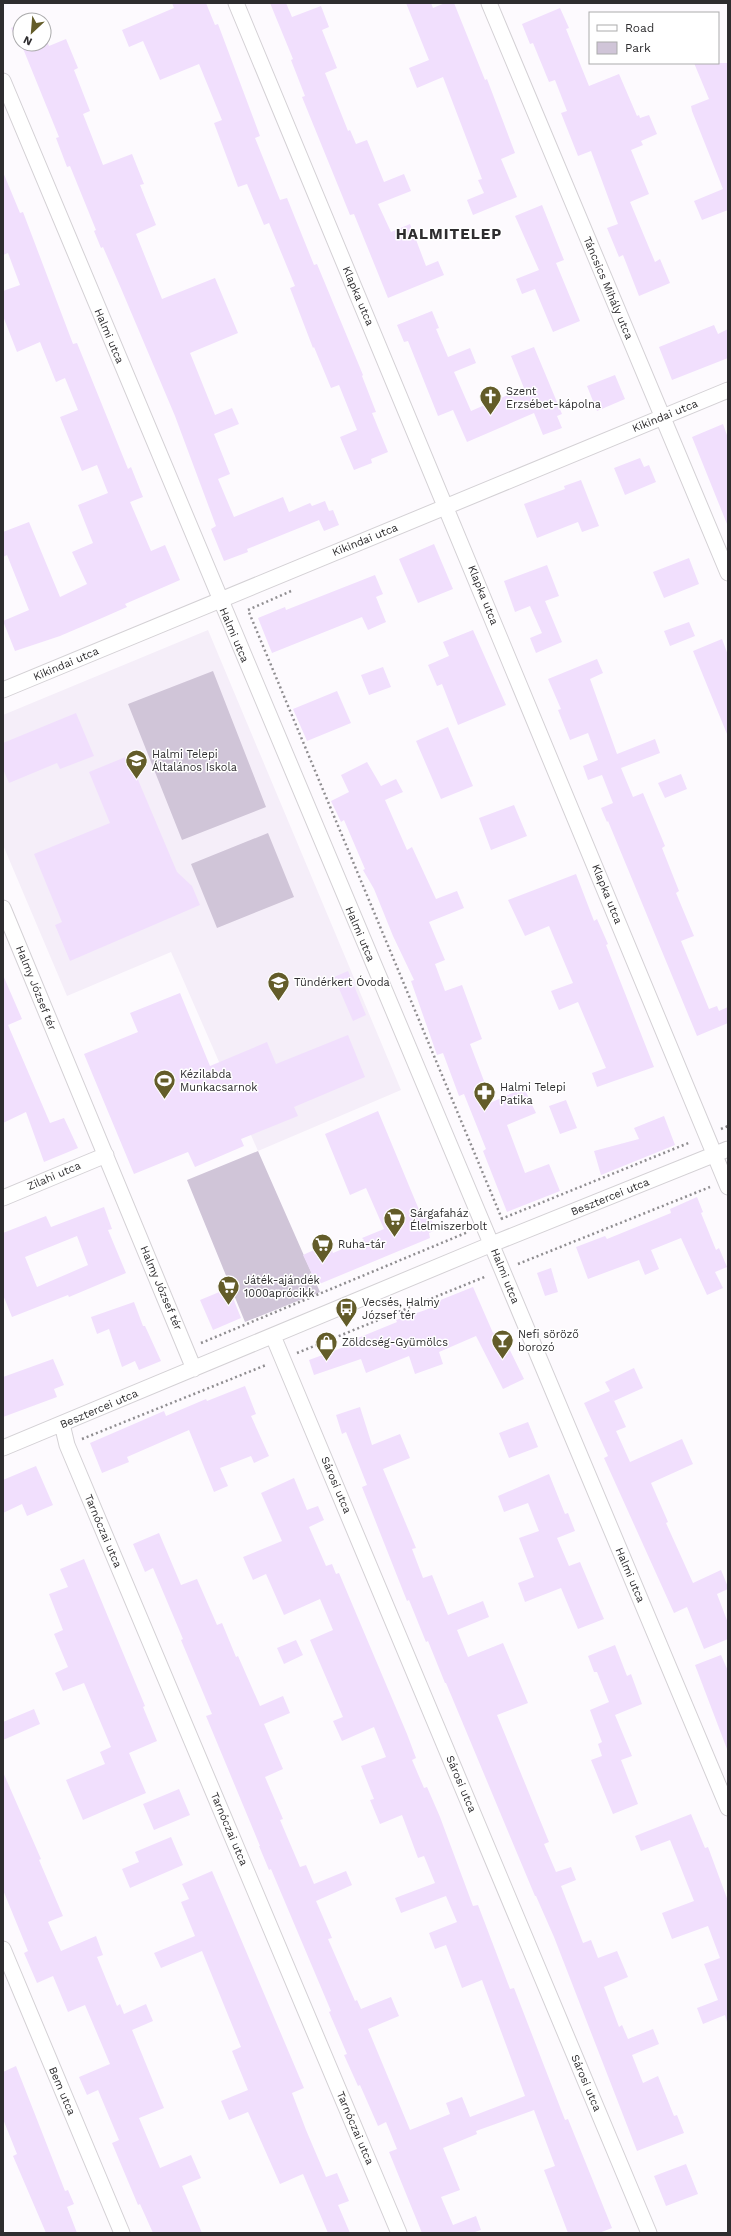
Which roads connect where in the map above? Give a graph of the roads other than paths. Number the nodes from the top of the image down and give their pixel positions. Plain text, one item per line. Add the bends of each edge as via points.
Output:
1 (236, 3) edge
2 (489, 3) edge
3 (3, 81) edge
4 (728, 390) edge
5 (662, 417) junction
6 (447, 506) junction
7 (728, 572) edge
8 (219, 600) junction
9 (3, 690) edge
10 (3, 908) edge
11 (8, 936) edge
12 (722, 1152) edge
13 (106, 1155) junction
14 (727, 1184) edge
15 (3, 1198) edge
16 (492, 1244) junction
17 (273, 1336) junction
18 (194, 1369) junction
19 (62, 1424) junction
20 (3, 1448) edge
21 (728, 1808) edge
22 (3, 1949) edge
23 (122, 2233) edge
24 (399, 2233) edge
25 (649, 2233) edge

1 - 6 street, Klapka utca
2 - 5 street, Táncsics Mihály utca
3 - 8 street, Halmi utca
4 - 5 street, Kikindai utca
5 - 6 street, Kikindai utca
5 - 7 street, Táncsics Mihály utca
6 - 8 street, Kikindai utca
6 - 12 street, Klapka utca via 706,1135
8 - 9 street, Kikindai utca
8 - 16 street, Halmi utca
10 - 11 street, Halmy József tér
11 - 13 street, Halmy József tér
12 - 14 street, Klapka utca
12 - 16 street, Besztercei utca
13 - 15 street, Zilahi utca
13 - 18 street, Halmy József tér
16 - 17 street
16 - 21 street, Halmi utca
17 - 18 street
17 - 25 street, Sárosi utca
18 - 19 street, Besztercei utca
19 - 20 street, Besztercei utca
19 - 24 street, Tarnóczai utca via 67,1445
22 - 23 street, Bem utca

